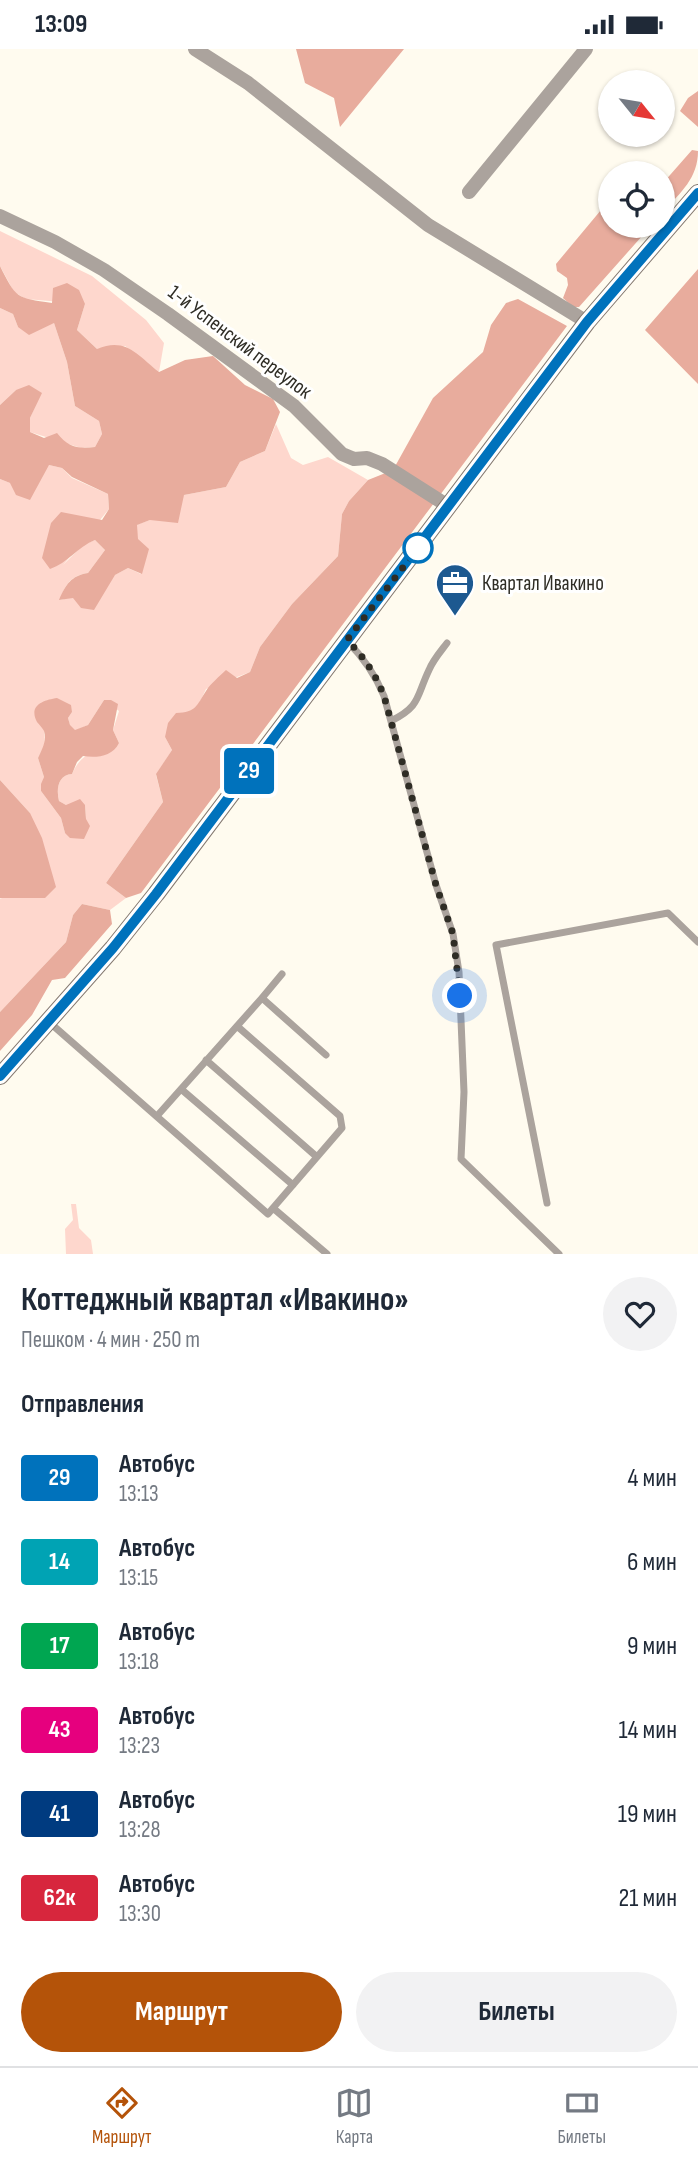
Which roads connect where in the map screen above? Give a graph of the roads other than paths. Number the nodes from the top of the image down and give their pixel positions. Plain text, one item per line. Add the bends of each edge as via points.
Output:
1 (195, 49) edge
2 (586, 49) edge
3 (469, 192) dead end
4 (698, 193) edge
5 (0, 216) edge
6 (587, 322) junction
7 (448, 506) junction
8 (347, 640) junction
9 (447, 643) dead end
10 (391, 721) junction
11 (698, 942) edge
12 (282, 974) dead end
13 (262, 998) junction
14 (48, 1021) junction
15 (237, 1026) junction
16 (326, 1055) dead end
17 (206, 1060) junction
18 (0, 1076) edge
19 (181, 1089) junction
20 (156, 1116) junction
21 (317, 1157) junction
22 (293, 1185) junction
23 (547, 1203) dead end
24 (273, 1207) junction
25 (327, 1254) edge
26 (559, 1254) edge

1 - 6 street via 248,83 428,225
2 - 3 street
4 - 6 main road
5 - 7 street, 1-й Успенский переулок via 104,270 168,314 294,406 342,454 382,464
6 - 7 main road
7 - 8 main road
8 - 10 lane via 375,675
8 - 14 main road via 156,894
9 - 10 lane via 407,713
10 - 26 lane via 453,934 464,1092 461,1159
11 - 23 lane via 668,913 496,945
12 - 13 lane
13 - 15 lane
13 - 16 lane
14 - 18 main road
14 - 20 lane
15 - 17 lane
15 - 21 lane via 340,1116 342,1128
17 - 19 lane
17 - 21 lane
19 - 20 lane
19 - 22 lane
20 - 24 lane via 268,1214
21 - 22 lane
22 - 24 lane
24 - 25 lane

